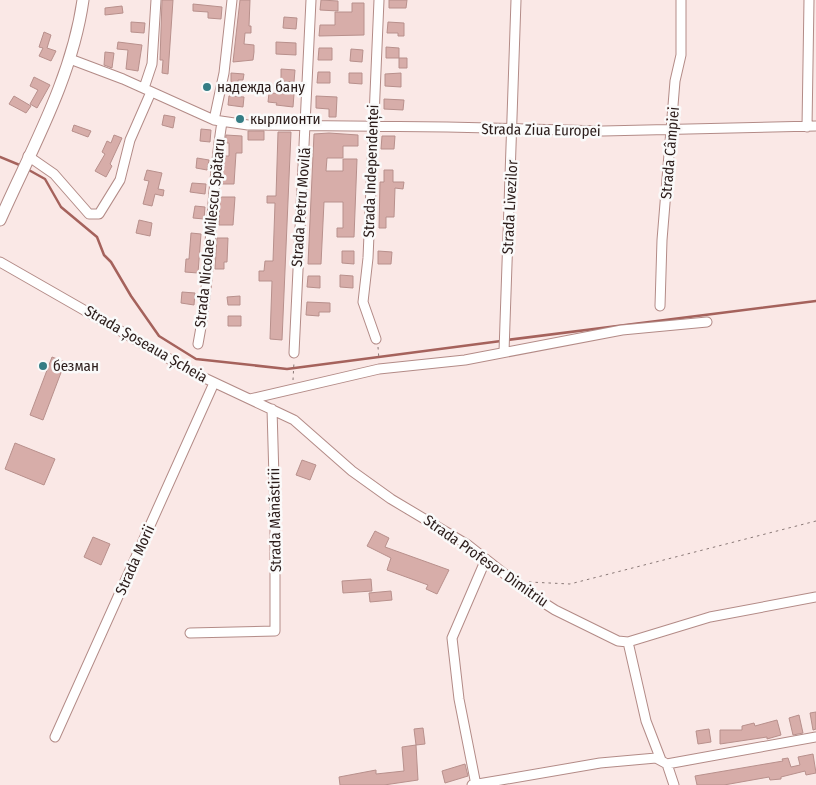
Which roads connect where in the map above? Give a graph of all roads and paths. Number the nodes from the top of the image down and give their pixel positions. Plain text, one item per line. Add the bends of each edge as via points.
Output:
1 (83, 0) edge
2 (156, 0) edge
3 (232, 0) edge
4 (311, 0) edge
5 (378, 0) edge
6 (516, 0) edge
7 (681, 0) edge
8 (809, 0) edge
9 (70, 59) junction
10 (148, 90) junction
11 (218, 121) junction
12 (305, 125) junction
13 (373, 126) junction
14 (812, 127) edge
15 (672, 128) junction
16 (514, 130) junction
17 (26, 162) junction
18 (0, 220) edge
19 (0, 262) edge
20 (660, 306) dead end
21 (707, 322) dead end
22 (376, 339) dead end
23 (198, 344) dead end
24 (505, 348) junction
25 (378, 351) dead end
26 (294, 358) joint
27 (379, 361) dead end
28 (293, 373) dead end
29 (214, 383) junction
30 (250, 398) junction
31 (272, 409) junction
32 (294, 420) joint
33 (816, 521) edge
34 (486, 559) junction
35 (516, 581) junction
36 (816, 597) edge
37 (190, 633) dead end
38 (628, 642) junction
39 (55, 737) dead end
40 (816, 737) edge
41 (664, 762) junction
42 (472, 785) edge
43 (476, 785) edge
44 (674, 785) edge

1 - 9 main road
2 - 10 street
3 - 11 street, Strada Nicolae Milescu Spătaru
4 - 12 street, Strada Petru Movilă
5 - 13 street, Strada Independenței
6 - 16 street, Strada Livezilor
7 - 15 street, Strada Câmpiei via 681,55 675,81
8 - 14 street
9 - 10 street
9 - 17 main road
10 - 11 street
10 - 17 street via 120,180 99,214 89,214 54,174
11 - 12 street, Strada Ziua Europei
11 - 23 street, Strada Nicolae Milescu Spătaru via 204,315
12 - 13 street, Strada Ziua Europei
12 - 26 street, Strada Petru Movilă
13 - 16 street, Strada Ziua Europei
13 - 22 street, Strada Independenței via 363,302
14 - 15 street, Strada Ziua Europei
15 - 16 street, Strada Ziua Europei
15 - 20 street, Strada Câmpiei
16 - 24 street, Strada Livezilor
17 - 18 main road
19 - 29 street, Strada Șoseaua Șcheia
21 - 24 street via 622,330
24 - 30 street via 465,360 379,369
25 - 27 path
26 - 28 path
29 - 30 street, Strada Șoseaua Șcheia
29 - 39 street, Strada Morii
30 - 31 street, Strada Șoseaua Șcheia
31 - 32 street, Strada Șoseaua Șcheia
31 - 37 street, Strada Mănăstirii via 275,631
32 - 34 street, Strada Profesor Dimitriu via 352,471
33 - 35 path via 570,584
34 - 35 street, Strada Profesor Dimitriu
34 - 43 street via 452,638 459,699
35 - 38 street, Strada Profesor Dimitriu via 555,610 618,641
36 - 38 street via 710,617
38 - 41 street via 646,722
40 - 41 street
41 - 43 street via 656,758 600,764
41 - 44 street
42 - 43 street

